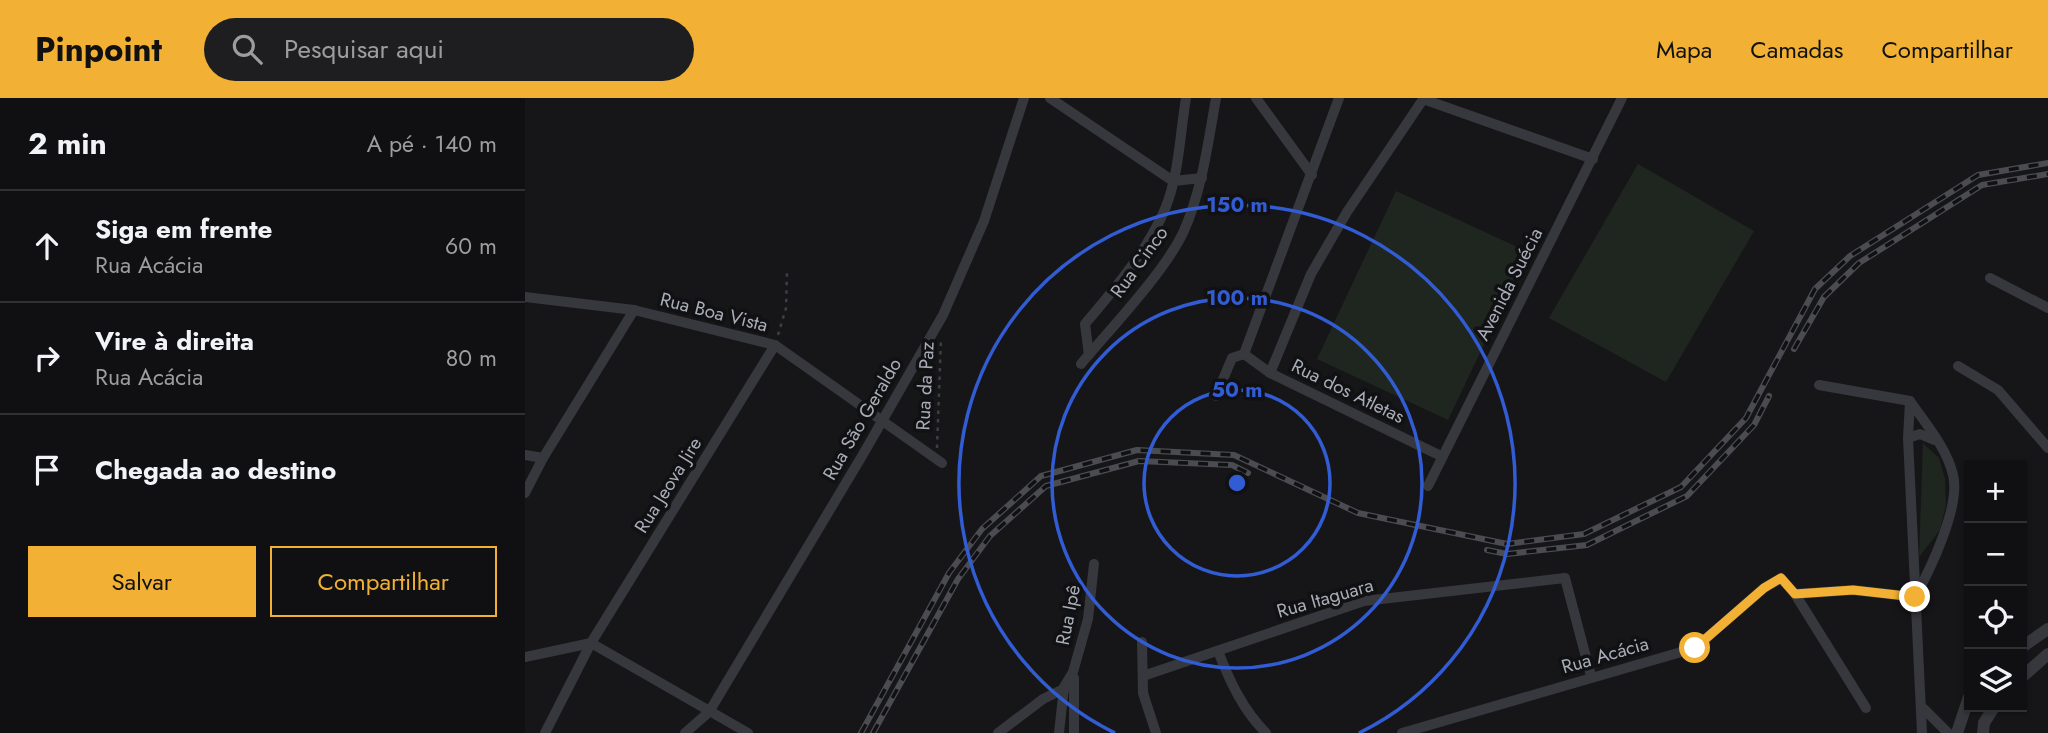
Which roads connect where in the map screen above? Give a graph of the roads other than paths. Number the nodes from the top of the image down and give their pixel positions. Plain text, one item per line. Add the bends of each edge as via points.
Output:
1 (1024, 98) edge
2 (1050, 98) edge
3 (1186, 98) edge
4 (1216, 98) edge
5 (1256, 98) edge
6 (1339, 98) edge
7 (1622, 98) edge
8 (1424, 99) edge
9 (1593, 159) junction
10 (1313, 175) junction
11 (1202, 178) junction
12 (1173, 181) junction
13 (1990, 278) dead end
14 (525, 297) edge
15 (2048, 308) edge
16 (633, 310) junction
17 (775, 345) junction
18 (1244, 354) junction
19 (1089, 355) junction
20 (1081, 365) dead end
21 (1958, 366) dead end
22 (1270, 373) junction
23 (1819, 385) dead end
24 (1216, 396) dead end
25 (1910, 401) junction
26 (880, 420) junction
27 (1908, 438) junction
28 (1938, 442) junction
29 (2048, 448) edge
30 (525, 455) edge
31 (1441, 456) junction
32 (543, 458) junction
33 (939, 461) road end
34 (1428, 486) dead end
35 (525, 493) edge
36 (1094, 564) dead end
37 (1795, 594) junction
38 (1915, 597) junction
39 (2048, 629) edge
40 (1142, 642) dead end
41 (591, 643) junction
42 (2027, 644) edge
43 (1218, 651) junction
44 (2048, 654) edge
45 (525, 657) edge
46 (2027, 673) edge
47 (1143, 676) junction
48 (1591, 676) junction
49 (1069, 685) junction
50 (1866, 708) dead end
51 (1923, 708) junction
52 (709, 712) junction
53 (1964, 712) edge
54 (1991, 712) edge
55 (545, 733) edge
56 (685, 733) edge
57 (748, 733) edge
58 (998, 733) edge
59 (1059, 733) edge
60 (1074, 733) edge
61 (1156, 733) edge
62 (1266, 733) edge
63 (1402, 733) edge
64 (1922, 733) edge
65 (1948, 733) edge
66 (1957, 733) edge
67 (1983, 733) edge

1 - 26 street, Rua São Geraldo via 984,220 943,314
2 - 12 street
3 - 12 street, Rua Cinco
4 - 11 street, Rua Cinco
5 - 10 street
6 - 10 street
7 - 9 street, Avenida Suécia
8 - 9 street
8 - 22 street via 1311,274
9 - 31 street, Avenida Suécia
10 - 18 street
11 - 12 street
11 - 19 street, Rua Cinco via 1182,234
12 - 19 street, Rua Cinco via 1165,210 1120,283 1085,324
13 - 15 street
14 - 16 street
16 - 17 street, Rua Boa Vista
16 - 32 street, Rua Boa Vista
17 - 26 street, Rua Boa Vista
17 - 41 street, Rua Jeova Jire
18 - 22 street, Rua dos Atletas
18 - 24 street via 1232,358
19 - 20 street, Rua Cinco
21 - 29 street via 1998,390
22 - 31 street, Rua dos Atletas
23 - 25 street
25 - 27 street
25 - 28 street
26 - 33 street, Rua Boa Vista
26 - 52 street, Rua São Geraldo
27 - 28 street via 1920,434
27 - 38 street
28 - 38 street via 1954,477 1949,515 1934,564
30 - 32 street
31 - 34 street, Avenida Suécia
32 - 35 street
36 - 49 street, Rua Ipê via 1088,619
37 - 38 street, Rua Acácia via 1853,590
37 - 48 street, Rua Acácia via 1781,578 1695,648
37 - 50 street
38 - 51 street
39 - 42 street
40 - 47 street
41 - 45 street
41 - 52 street
41 - 55 street, Rua Jeova Jire
43 - 47 street, Rua Itaguara
43 - 48 street, Rua Itaguara via 1364,601 1565,578
43 - 62 street via 1230,683
44 - 46 street
47 - 61 street via 1143,693
48 - 63 street, Rua Acácia
49 - 58 street
49 - 59 street
49 - 60 street
51 - 64 street
51 - 65 street
52 - 56 street, Rua São Geraldo
52 - 57 street
53 - 66 street
54 - 67 street

